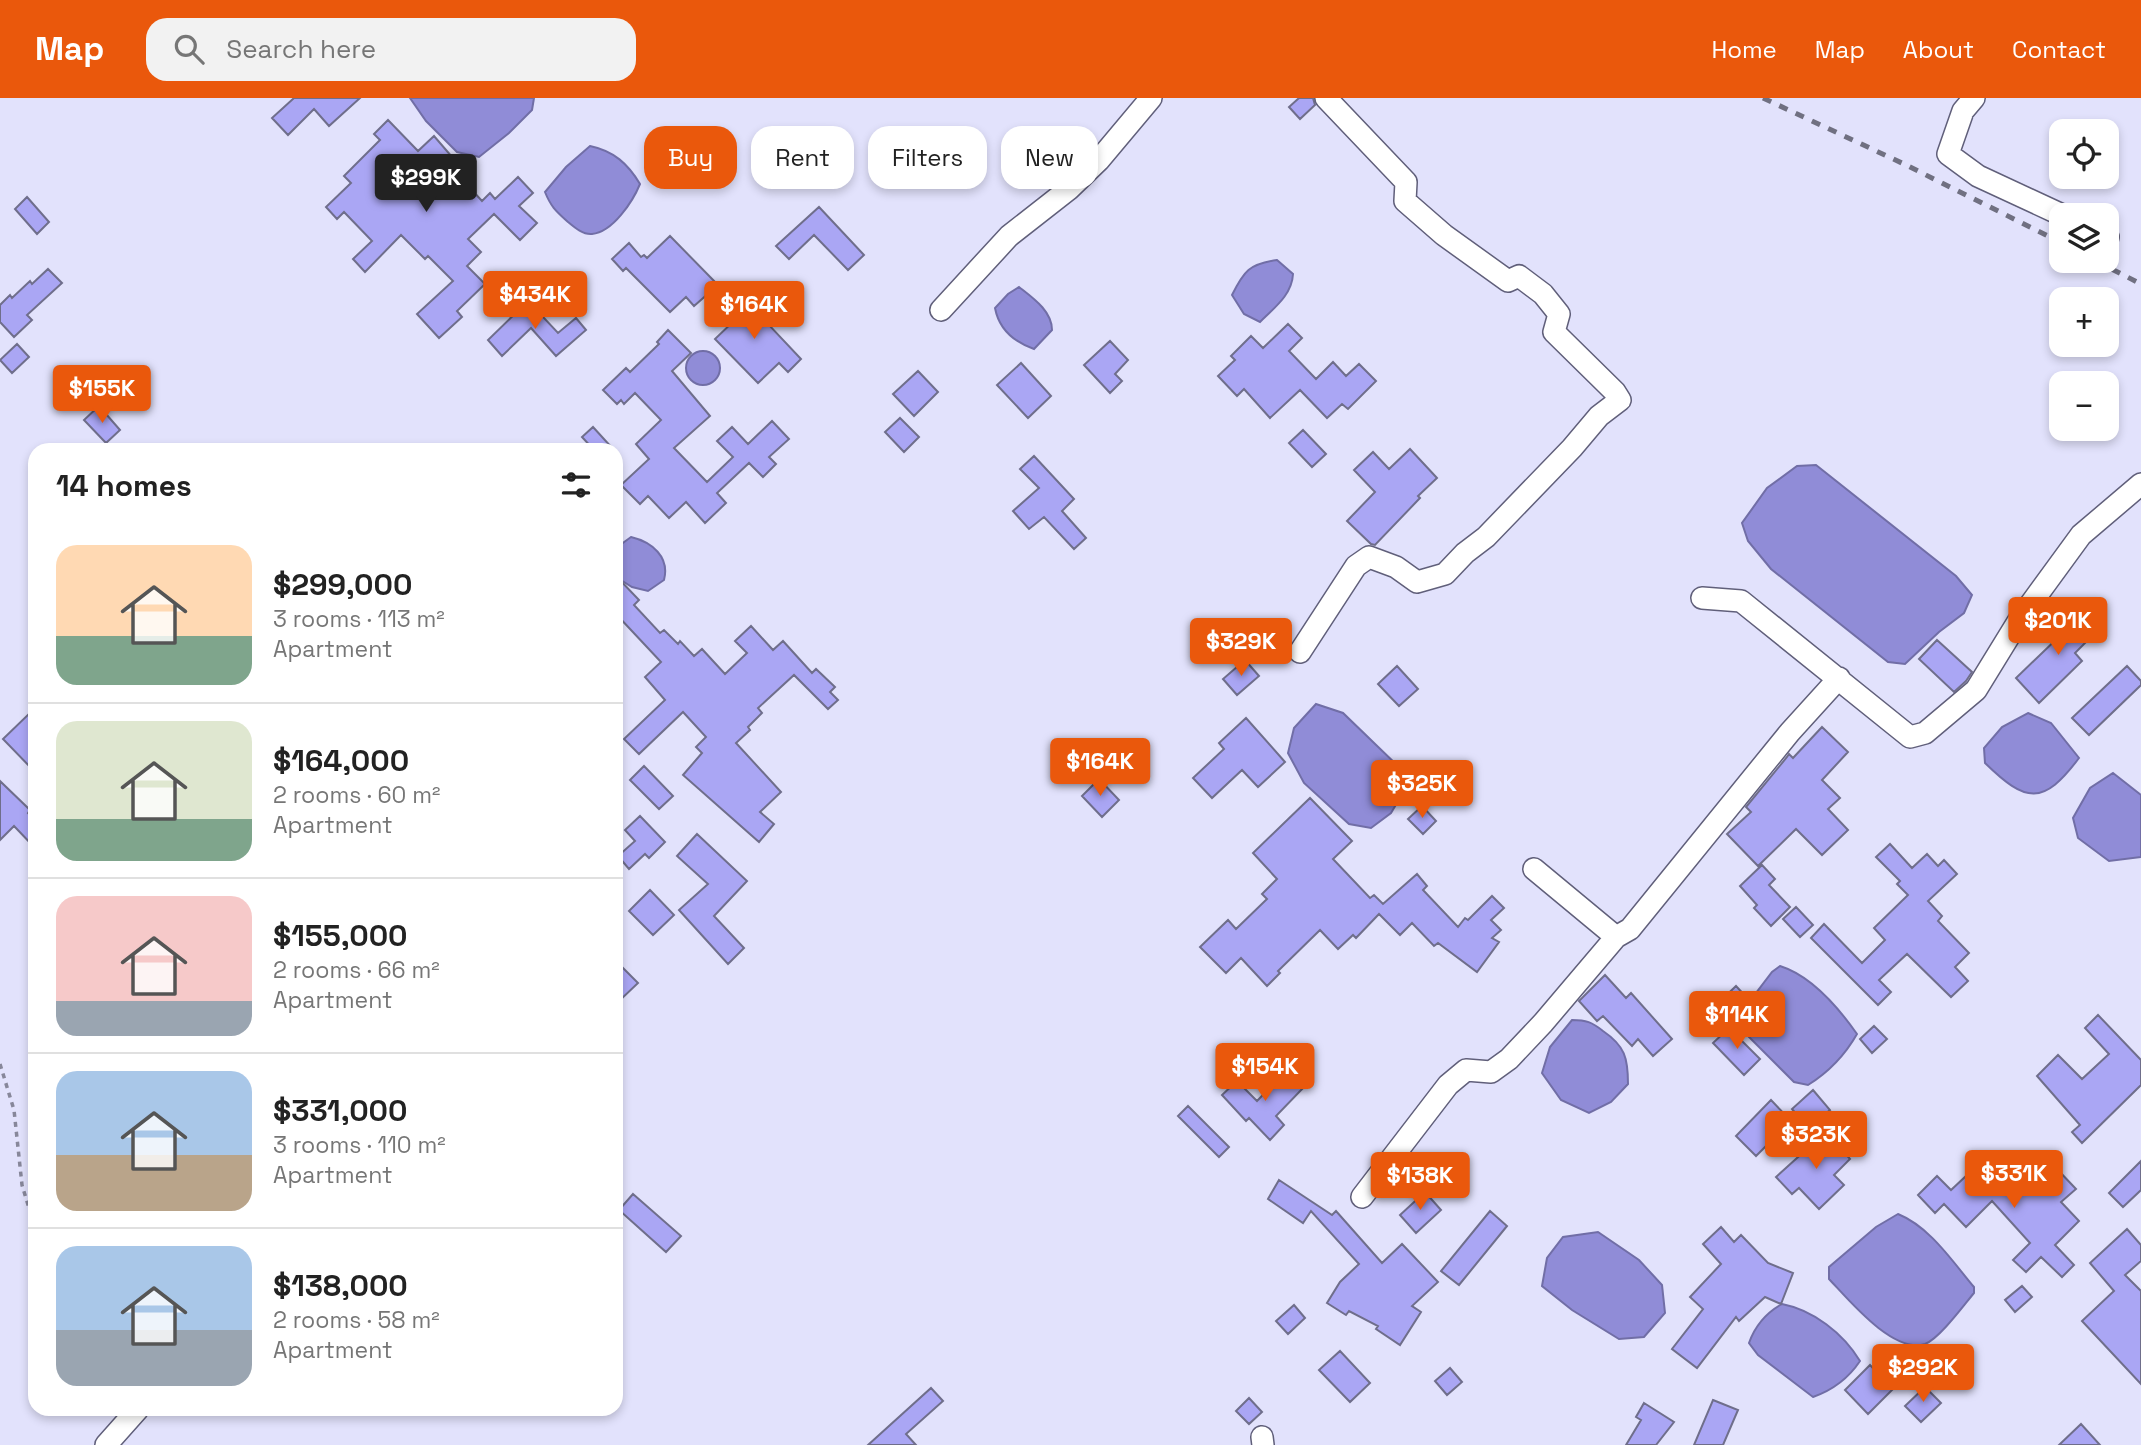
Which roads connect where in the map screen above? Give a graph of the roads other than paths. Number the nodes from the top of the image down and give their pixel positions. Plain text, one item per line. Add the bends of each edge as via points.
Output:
1 (1151, 98) edge
2 (1326, 98) edge
3 (1974, 98) edge
4 (2049, 209) edge
5 (941, 310) dead end
6 (2141, 484) edge
7 (1702, 598) dead end
8 (1300, 652) dead end
9 (1839, 678) junction
10 (1534, 869) dead end
11 (1616, 937) junction
12 (1362, 1197) dead end
13 (132, 1416) edge
14 (106, 1445) edge

1 - 5 street via 1100,160 1009,236
2 - 8 street via 1406,182 1405,201 1508,281 1519,276 1543,294 1559,314 1554,332 1620,400 1445,573 1417,582 1396,567 1369,557 1356,566
3 - 4 street via 1963,111 1948,154 1979,176
6 - 9 street via 2081,535 2019,620 1976,690 1925,733 1910,737
7 - 9 street via 1741,601
9 - 11 street via 1638,920
10 - 11 street
11 - 12 street via 1508,1059 1491,1072 1466,1070 1448,1085
13 - 14 street

